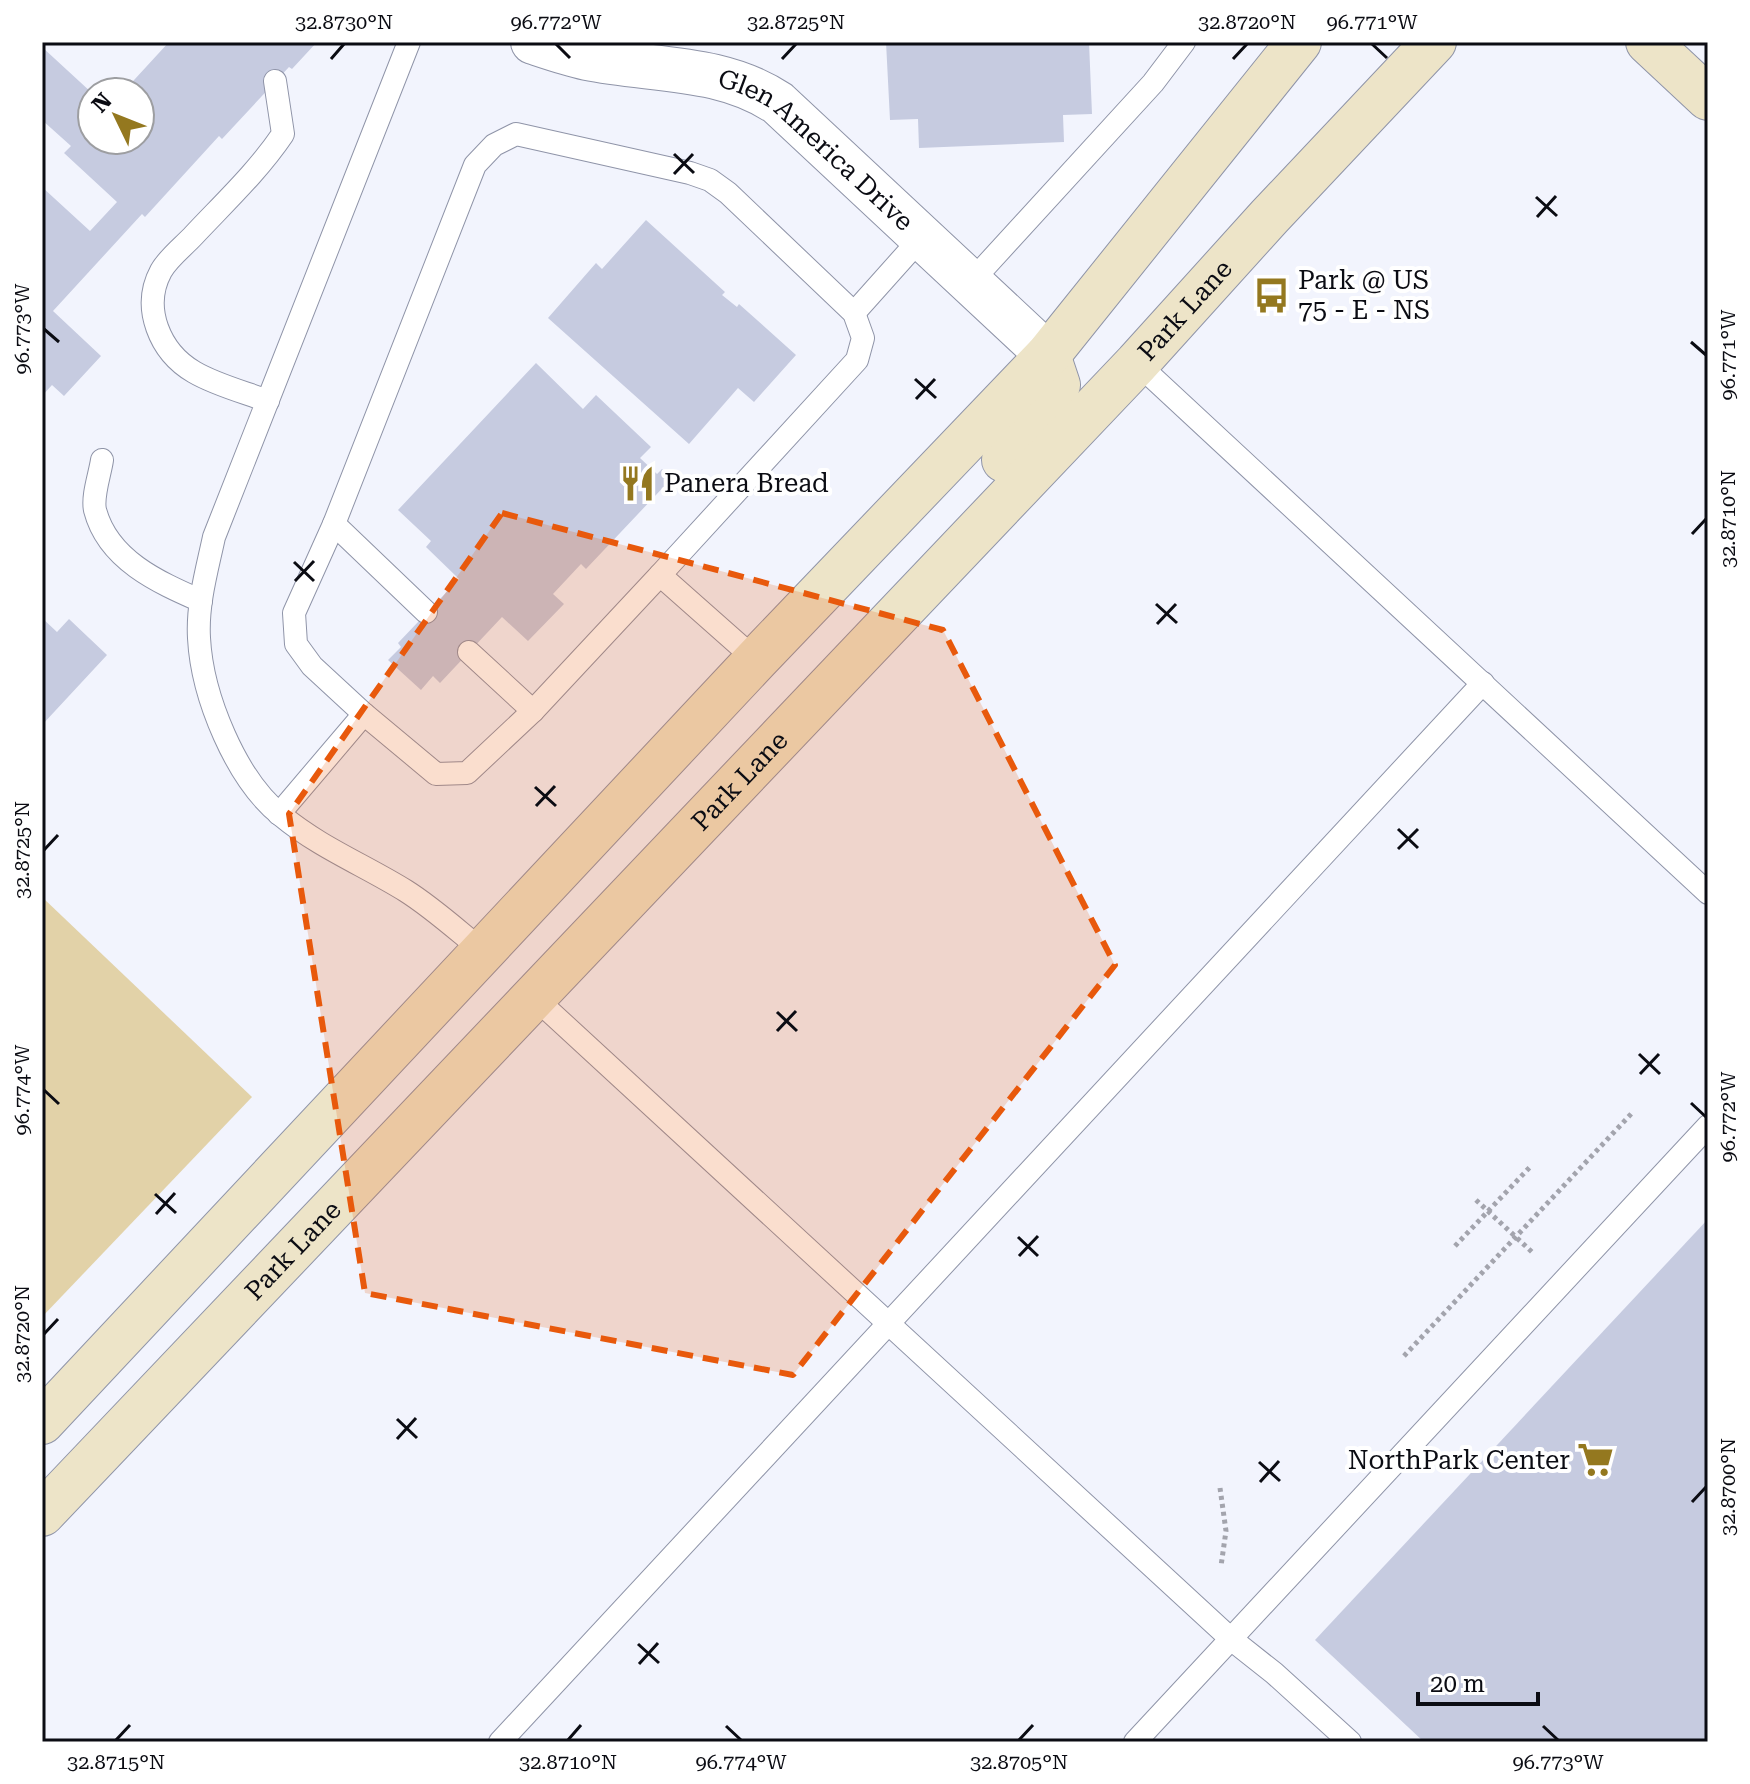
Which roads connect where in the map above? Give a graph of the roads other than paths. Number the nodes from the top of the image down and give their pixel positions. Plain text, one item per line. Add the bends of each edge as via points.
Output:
1 (409, 42) edge
2 (533, 42) edge
3 (1184, 42) edge
4 (1299, 42) edge
5 (1434, 42) edge
6 (1650, 43) edge
7 (275, 81) dead end
8 (1708, 98) edge
9 (921, 238) junction
10 (970, 283) junction
11 (854, 313) junction
12 (1048, 355) junction
13 (1137, 363) junction
14 (268, 401) junction
15 (102, 460) dead end
16 (334, 524) junction
17 (949, 562) junction
18 (660, 575) junction
19 (201, 601) junction
20 (426, 612) dead end
21 (469, 652) dead end
22 (756, 660) junction
23 (1483, 683) junction
24 (533, 711) junction
25 (364, 714) junction
26 (279, 814) junction
27 (1708, 893) edge
28 (483, 951) junction
29 (534, 997) junction
30 (1708, 1126) edge
31 (889, 1324) junction
32 (42, 1422) edge
33 (42, 1514) edge
34 (1231, 1639) junction
35 (500, 1742) edge
36 (1135, 1742) edge
37 (1350, 1742) edge

1 - 14 lane
2 - 9 street, Glen America Drive via 589,58 721,77 761,92
3 - 10 lane via 1153,83
4 - 12 main road
5 - 13 main road, Park Lane
6 - 8 main road
7 - 14 lane via 283,134 161,271 154,296 155,322 175,358 194,372
9 - 10 street, Glen America Drive
9 - 11 lane
10 - 12 street, Glen America Drive
11 - 16 lane via 710,180 516,134 494,145 475,165
11 - 18 lane via 863,338 857,360
12 - 17 main road via 1058,385 1044,419 988,476 949,540
12 - 22 main road
13 - 17 main road, Park Lane
13 - 23 lane
14 - 19 lane via 214,537
15 - 19 lane via 94,508 114,548 152,579
16 - 20 lane
16 - 25 lane via 294,613 296,644
17 - 29 main road, Park Lane
18 - 22 lane
18 - 24 lane
19 - 26 lane via 199,640 224,735 250,781
21 - 24 lane
22 - 28 main road
23 - 27 lane
23 - 31 lane
24 - 25 lane via 467,773 436,774
25 - 26 lane
26 - 28 lane via 409,893
28 - 29 main road
28 - 32 main road
29 - 31 lane
29 - 33 main road, Park Lane
30 - 34 lane
31 - 34 lane
31 - 35 lane
34 - 36 lane
34 - 37 lane

